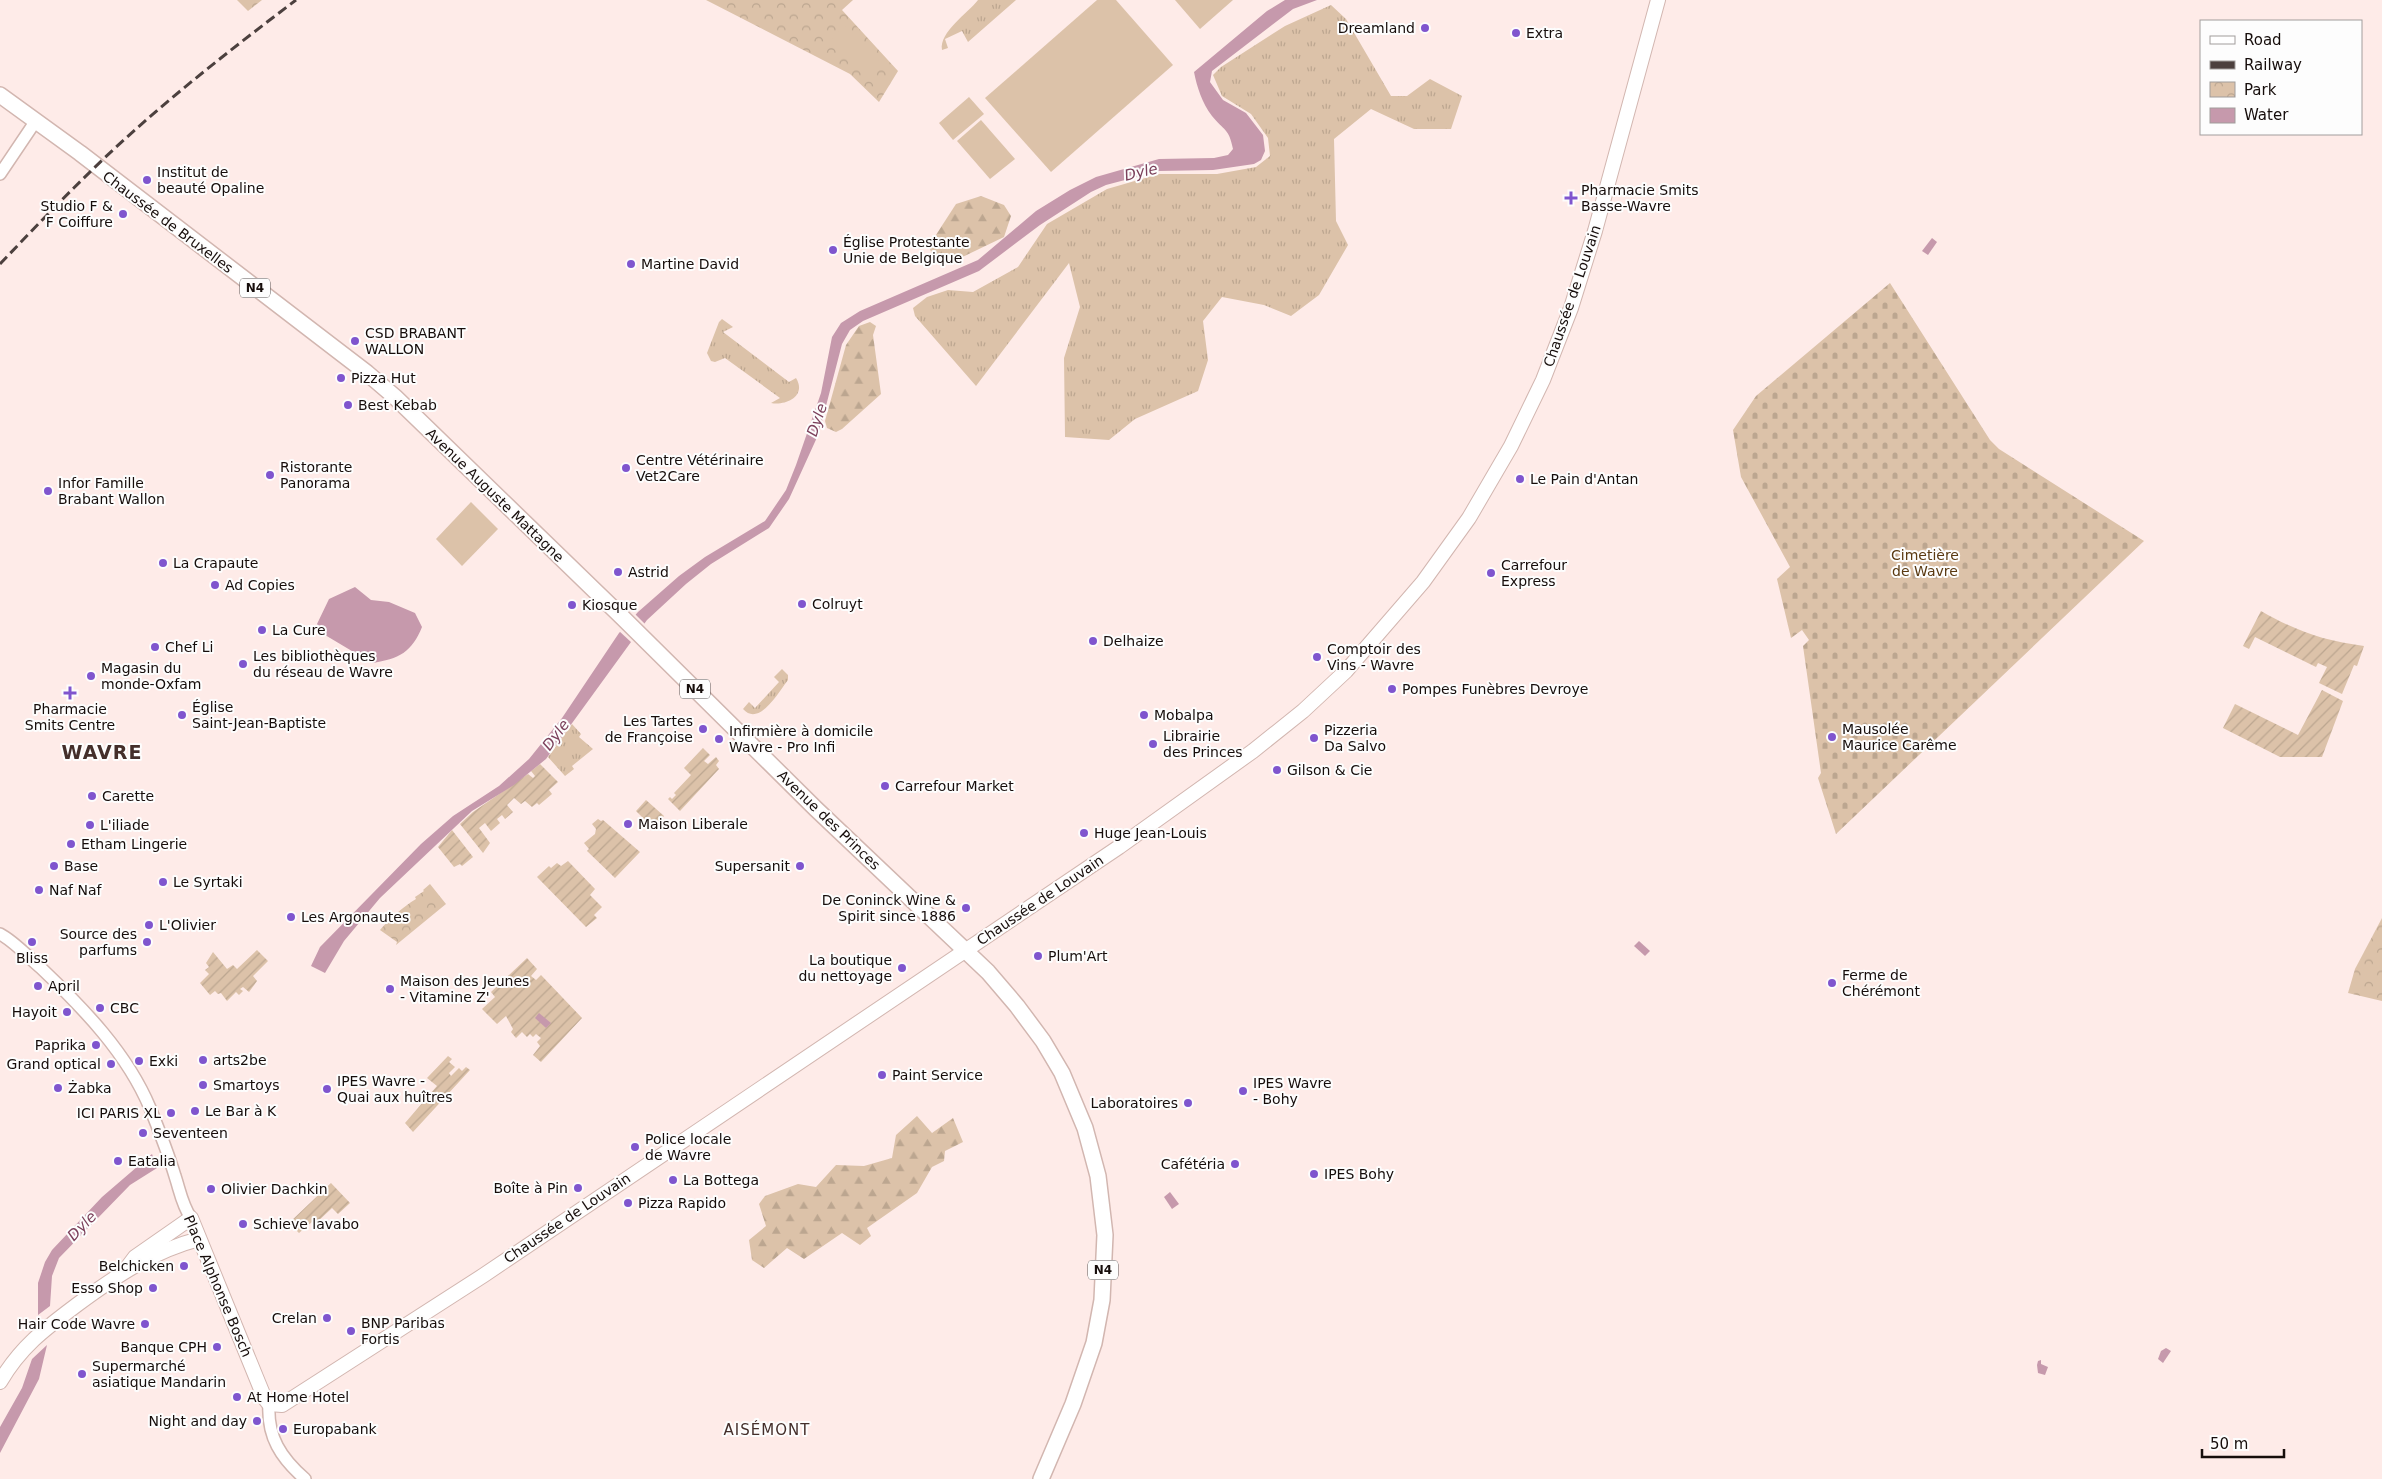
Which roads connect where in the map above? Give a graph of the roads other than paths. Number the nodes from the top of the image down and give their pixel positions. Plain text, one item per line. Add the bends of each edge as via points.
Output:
1 (1658, 0) edge
2 (0, 95) edge
3 (35, 122) junction
4 (0, 174) edge
5 (382, 386) joint
6 (608, 604) joint
7 (0, 934) edge
8 (965, 950) junction
9 (191, 1218) junction
10 (200, 1239) junction
11 (126, 1269) junction
12 (0, 1382) edge
13 (269, 1404) junction
14 (306, 1479) edge
15 (1041, 1479) edge

1 - 8 main road, Chaussée de Louvain via 1595,231 1571,308 1543,380 1511,446 1469,518 1423,582 1346,671 1253,752
2 - 3 main road, Chaussée de Bruxelles / N4
3 - 4 street
3 - 5 main road, Chaussée de Bruxelles / N4 via 80,153
5 - 6 main road, Avenue Auguste Mattagne / N4
6 - 8 main road, Avenue des Princes / N4
7 - 9 street, Place Alphonse Bosch via 75,1000 100,1029 141,1089 170,1162 183,1206
8 - 13 main road, Chaussée de Louvain via 364,1354 282,1405
8 - 15 main road, N4 via 1017,1006 1057,1065 1084,1128 1098,1176 1105,1235 1094,1342
9 - 10 main road, Place Alphonse Bosch
9 - 11 main road via 135,1257
10 - 11 main road via 153,1255
10 - 13 main road, Place Alphonse Bosch
11 - 12 main road via 40,1331
13 - 14 street via 268,1420 273,1440 294,1469

